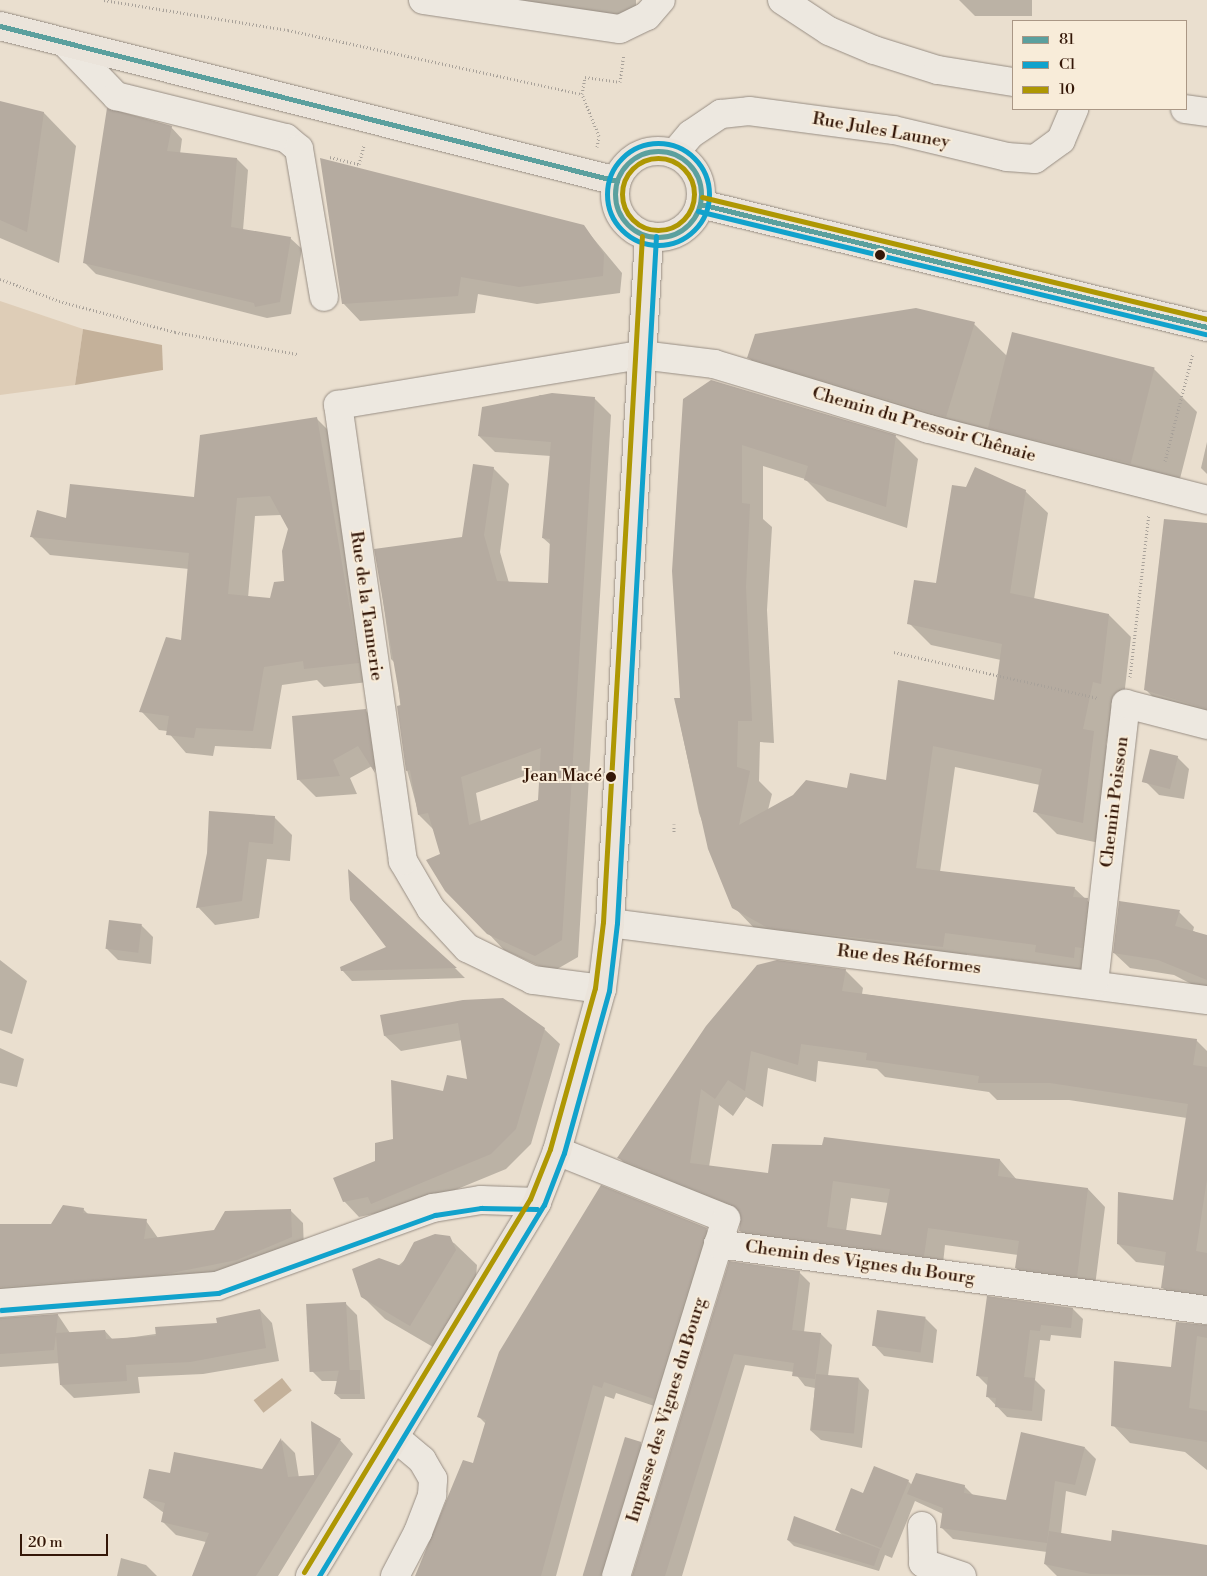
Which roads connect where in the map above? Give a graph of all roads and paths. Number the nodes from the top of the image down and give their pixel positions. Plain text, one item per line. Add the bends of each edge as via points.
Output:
1 (104, 0) edge
2 (423, 0) edge
3 (661, 0) edge
4 (782, 0) edge
5 (0, 26) edge
6 (65, 43) junction
7 (614, 81) dead end
8 (1012, 82) edge
9 (582, 94) junction
10 (1187, 109) edge
11 (1074, 110) edge
12 (1207, 112) edge
13 (320, 154) dead end
14 (674, 154) junction
15 (349, 162) dead end
16 (591, 175) junction
17 (617, 181) junction
18 (700, 204) junction
19 (649, 236) junction
20 (0, 279) edge
21 (324, 297) dead end
22 (1203, 326) edge
23 (296, 354) dead end
24 (641, 355) junction
25 (1152, 488) junction
26 (1207, 500) edge
27 (894, 652) dead end
28 (1126, 704) junction
29 (1207, 725) edge
30 (674, 824) dead end
31 (674, 832) dead end
32 (610, 923) junction
33 (1094, 982) junction
34 (602, 989) junction
35 (1207, 1000) edge
36 (558, 1151) junction
37 (537, 1202) junction
38 (718, 1244) junction
39 (0, 1303) edge
40 (1207, 1310) edge
41 (395, 1437) junction
42 (922, 1526) dead end
43 (310, 1576) edge
44 (395, 1576) edge
45 (616, 1576) edge
46 (962, 1576) edge

1 - 9 path via 288,30
2 - 3 street via 620,29 647,16
4 - 8 street via 829,31 874,50 938,70
5 - 6 main road
6 - 16 main road
6 - 21 street via 116,96 286,138 298,149
7 - 9 path via 585,77
9 - 16 path via 599,136
10 - 12 street
11 - 14 street, Rue Jules Launey via 1061,140 1035,159 1007,157 894,130 749,111 714,118 691,134
13 - 15 path
14 - 17 main road via 639,155 625,165
14 - 18 main road via 694,170 701,186
16 - 17 main road
17 - 19 main road via 618,211 631,227
18 - 19 main road via 683,229
18 - 22 main road
19 - 24 main road via 644,264
20 - 23 path via 59,301 175,332
22 - 25 path via 1164,468
24 - 25 street, Chemin du Pressoir Chênaie via 714,364 929,429
24 - 32 main road
24 - 34 street, Rue de la Tannerie via 338,405 403,861 431,909 467,948 533,980
25 - 26 street, Chemin du Pressoir Chênaie
25 - 28 path
27 - 28 path
28 - 29 street
28 - 33 street, Chemin Poisson
30 - 31 path
32 - 33 street, Rue des Réformes
32 - 34 main road
33 - 35 street, Rue des Réformes
34 - 36 main road
36 - 37 main road
36 - 38 street, Chemin des Vignes du Bourg via 726,1219
37 - 39 street via 481,1200 433,1208 217,1286
37 - 41 main road
38 - 40 street, Chemin des Vignes du Bourg
38 - 45 street, Impasse des Vignes du Bourg
41 - 43 main road
41 - 44 street via 422,1460 433,1479 432,1495 418,1532
42 - 46 street via 923,1563

